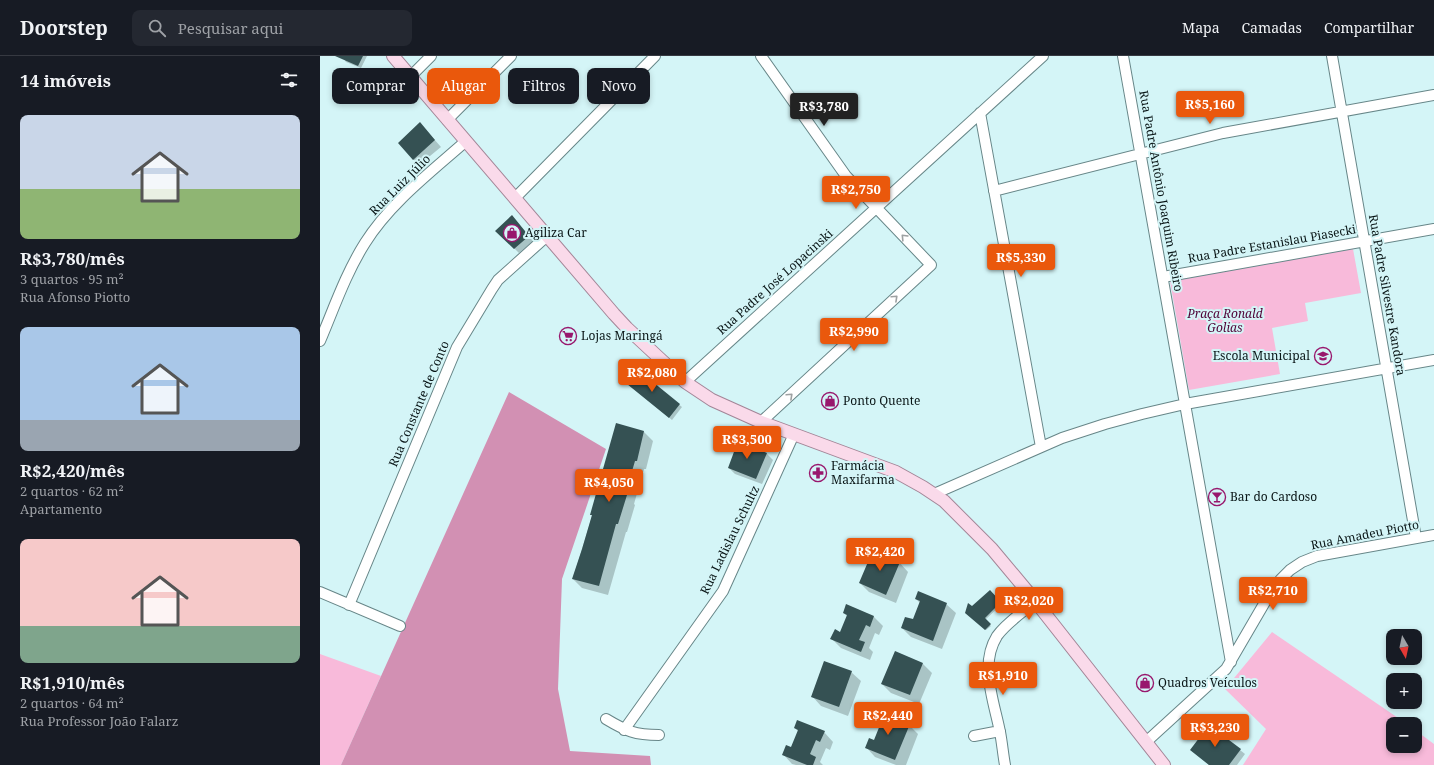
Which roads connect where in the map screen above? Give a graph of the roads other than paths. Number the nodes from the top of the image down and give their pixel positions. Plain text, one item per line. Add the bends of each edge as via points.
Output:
1 (393, 56) edge
2 (431, 56) edge
3 (512, 56) edge
4 (655, 56) edge
5 (761, 56) edge
6 (1043, 56) edge
7 (1123, 56) edge
8 (1332, 56) edge
9 (403, 68) edge
10 (419, 68) edge
11 (419, 87) edge
12 (1434, 95) edge
13 (1341, 111) junction
14 (980, 112) junction
15 (447, 120) junction
16 (466, 141) junction
17 (1141, 153) junction
18 (994, 191) junction
19 (515, 198) junction
20 (876, 207) junction
21 (1434, 229) edge
22 (546, 236) junction
23 (1364, 241) junction
24 (1163, 277) junction
25 (320, 341) edge
26 (1434, 360) edge
27 (1386, 368) junction
28 (685, 382) junction
29 (1185, 404) junction
30 (761, 422) junction
31 (794, 434) junction
32 (1041, 447) junction
33 (934, 494) junction
34 (1434, 535) edge
35 (1416, 538) junction
36 (320, 592) edge
37 (1036, 601) junction
38 (349, 605) junction
39 (400, 626) dead end
40 (1232, 662) junction
41 (606, 719) dead end
42 (624, 730) junction
43 (1000, 732) junction
44 (659, 735) dead end
45 (974, 736) dead end
46 (1146, 742) junction
47 (1005, 765) edge
48 (1164, 765) edge

1 - 9 main road
2 - 10 street
3 - 15 street
4 - 19 street
5 - 20 street via 840,168
6 - 14 street, Rua Padre José Lopacinski
7 - 17 street, Rua Padre Antônio Joaquim Ribeiro
8 - 13 street, Rua Padre Silvestre Kandora
11 - 15 main road
12 - 13 street
13 - 17 street via 1230,132
13 - 23 street, Rua Padre Silvestre Kandora
14 - 18 street
14 - 20 street, Rua Padre José Lopacinski
15 - 16 main road
16 - 19 main road
16 - 25 street, Rua Luiz Júlio via 393,208 365,242
17 - 18 street
17 - 24 street, Rua Padre Antônio Joaquim Ribeiro
18 - 32 street
19 - 22 main road
20 - 28 street, Rua Padre José Lopacinski
30 -> 20 street via 931,265
21 - 23 street, Rua Padre Estanislau Piasecki
22 - 28 main road via 618,319
22 - 38 street, Rua Constante de Conto via 498,280 457,347
23 - 24 street, Rua Padre Estanislau Piasecki
23 - 27 street, Rua Padre Silvestre Kandora
24 - 29 street, Rua Padre Antônio Joaquim Ribeiro
26 - 27 street
27 - 29 street
27 - 35 street, Rua Padre Silvestre Kandora
28 - 30 main road via 721,404
29 - 32 street via 1082,431
29 - 40 street, Rua Padre Antônio Joaquim Ribeiro
30 - 31 main road
31 - 33 main road via 896,472
31 - 42 street, Rua Ladislau Schultz via 722,591
32 - 33 street
33 - 37 main road via 954,510 992,549
34 - 35 street, Rua Amadeu Piotto
35 - 40 street, Rua Amadeu Piotto via 1317,556 1290,570 1272,590
36 - 38 street
37 - 43 street via 998,635 991,647 991,691
37 - 46 main road
38 - 39 street
40 - 46 street, Rua Amadeu Piotto via 1221,675
41 - 42 street
42 - 44 street
43 - 45 street
43 - 47 street
46 - 48 main road

